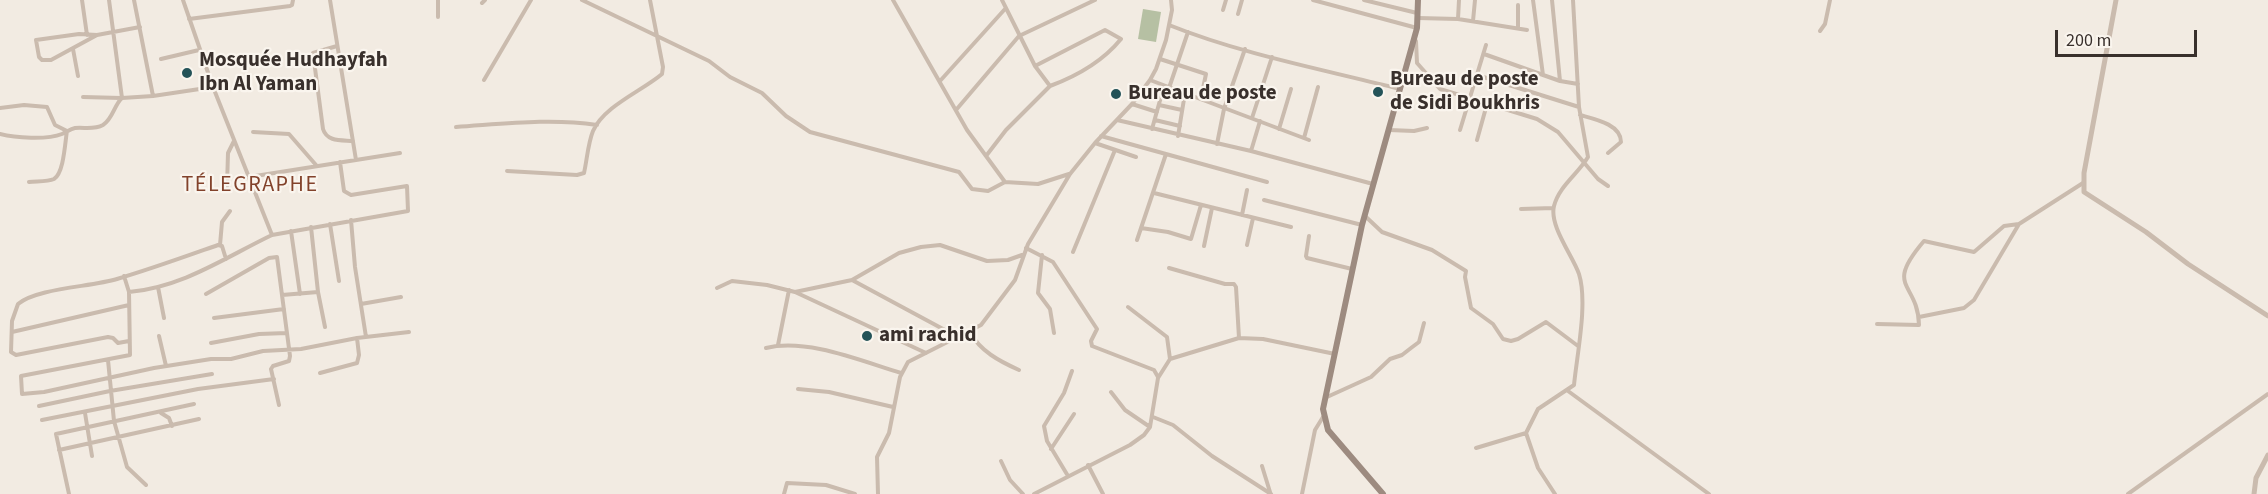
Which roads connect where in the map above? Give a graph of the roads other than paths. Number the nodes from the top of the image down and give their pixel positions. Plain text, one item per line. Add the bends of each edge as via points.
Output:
1 (82, 0) edge
2 (109, 0) edge
3 (134, 0) edge
4 (183, 0) edge
5 (293, 0) edge
6 (330, 0) edge
7 (438, 0) edge
8 (531, 0) edge
9 (582, 0) edge
10 (650, 0) edge
11 (893, 0) edge
12 (1002, 0) edge
13 (1095, 0) edge
14 (1171, 0) edge
15 (1226, 0) edge
16 (1242, 0) edge
17 (1313, 0) edge
18 (1364, 0) edge
19 (1418, 0) edge
20 (1459, 0) edge
21 (1475, 0) edge
22 (1533, 0) edge
23 (1552, 0) edge
24 (1573, 0) edge
25 (1830, 0) edge
26 (2116, 0) edge
27 (1518, 5) dead end
28 (1005, 9) junction
29 (1223, 10) dead end
30 (1238, 14) dead end
31 (1417, 15) junction
32 (438, 17) dead end
33 (189, 19) junction
34 (1458, 20) junction
35 (1473, 21) junction
36 (1169, 24) junction
37 (140, 27) junction
38 (1417, 28) junction
39 (1518, 28) junction
40 (1527, 30) dead end
41 (1820, 31) dead end
42 (1188, 32) junction
43 (114, 33) junction
44 (87, 35) junction
45 (97, 35) junction
46 (658, 35) junction
47 (1019, 36) junction
48 (1486, 45) dead end
49 (337, 46) junction
50 (73, 49) junction
51 (1245, 49) junction
52 (199, 50) junction
53 (1484, 54) junction
54 (1272, 57) junction
55 (1160, 59) junction
56 (161, 60) dead end
57 (1035, 66) junction
58 (1177, 66) junction
59 (1477, 75) junction
60 (1543, 75) junction
61 (78, 76) dead end
62 (484, 80) dead end
63 (1150, 80) junction
64 (940, 81) junction
65 (1560, 81) junction
66 (1578, 84) junction
67 (1050, 86) junction
68 (213, 87) junction
69 (1167, 87) junction
70 (1318, 87) dead end
71 (1291, 89) dead end
72 (1400, 89) junction
73 (1185, 93) junction
74 (153, 96) junction
75 (83, 97) dead end
76 (122, 98) junction
77 (1201, 98) junction
78 (1470, 100) junction
79 (1132, 104) junction
80 (1487, 104) junction
81 (1159, 105) junction
82 (1579, 107) junction
83 (0, 108) edge
84 (1224, 109) junction
85 (956, 110) junction
86 (1182, 110) junction
87 (1157, 112) junction
88 (1580, 116) junction
89 (1252, 118) junction
90 (1116, 120) junction
91 (1155, 120) junction
92 (1260, 121) junction
93 (597, 125) junction
94 (1180, 126) junction
95 (456, 127) dead end
96 (1427, 128) dead end
97 (1152, 129) junction
98 (1278, 130) junction
99 (1388, 130) junction
100 (1460, 130) dead end
101 (67, 131) junction
102 (253, 132) dead end
103 (0, 134) edge
104 (1101, 136) junction
105 (1178, 136) junction
106 (234, 140) junction
107 (1477, 140) dead end
108 (353, 141) junction
109 (1095, 143) junction
110 (1217, 144) junction
111 (1115, 150) junction
112 (1251, 152) junction
113 (400, 153) dead end
114 (1608, 153) dead end
115 (1166, 154) junction
116 (986, 156) junction
117 (1136, 157) dead end
118 (356, 160) junction
119 (340, 162) junction
120 (1585, 162) junction
121 (316, 166) junction
122 (507, 171) dead end
123 (1070, 174) junction
124 (249, 177) junction
125 (29, 182) dead end
126 (1005, 182) junction
127 (1267, 182) dead end
128 (2083, 183) junction
129 (1374, 184) junction
130 (226, 186) dead end
131 (1608, 186) dead end
132 (1247, 190) dead end
133 (1154, 193) junction
134 (1264, 200) dead end
135 (1201, 205) junction
136 (1212, 208) junction
137 (1553, 208) junction
138 (1521, 209) dead end
139 (230, 211) dead end
140 (1242, 215) junction
141 (1365, 216) junction
142 (1253, 218) junction
143 (351, 220) junction
144 (330, 224) junction
145 (2019, 224) junction
146 (1362, 225) junction
147 (310, 227) junction
148 (1291, 227) dead end
149 (1141, 228) junction
150 (291, 231) junction
151 (272, 235) junction
152 (1309, 236) dead end
153 (1137, 240) dead end
154 (1247, 244) dead end
155 (220, 245) junction
156 (1203, 246) dead end
157 (1026, 248) junction
158 (1073, 252) dead end
159 (1023, 254) junction
160 (1042, 255) junction
161 (226, 259) junction
162 (1169, 268) dead end
163 (1352, 269) junction
164 (124, 276) junction
165 (852, 280) junction
166 (339, 281) dead end
167 (158, 287) junction
168 (717, 288) dead end
169 (789, 291) junction
170 (129, 292) junction
171 (318, 292) junction
172 (795, 292) junction
173 (206, 294) dead end
174 (300, 294) junction
175 (282, 296) junction
176 (402, 297) dead end
177 (361, 304) junction
178 (129, 305) junction
179 (1128, 307) dead end
180 (284, 309) junction
181 (1919, 316) junction
182 (2268, 316) edge
183 (164, 318) dead end
184 (214, 318) dead end
185 (1424, 323) dead end
186 (1877, 324) dead end
187 (325, 327) dead end
188 (12, 332) junction
189 (409, 332) dead end
190 (970, 332) junction
191 (287, 333) junction
192 (1054, 333) dead end
193 (159, 336) dead end
194 (366, 337) junction
195 (957, 337) junction
196 (357, 338) junction
197 (1239, 338) junction
198 (129, 341) junction
199 (211, 343) dead end
200 (778, 345) junction
201 (1578, 346) junction
202 (766, 348) dead end
203 (289, 349) junction
204 (926, 353) junction
205 (1335, 354) junction
206 (1170, 359) junction
207 (108, 360) junction
208 (166, 366) junction
209 (1019, 370) dead end
210 (1072, 371) dead end
211 (320, 373) dead end
212 (901, 373) junction
213 (212, 374) dead end
214 (108, 376) junction
215 (1158, 378) junction
216 (274, 379) junction
217 (798, 389) dead end
218 (110, 391) junction
219 (1568, 391) junction
220 (1112, 392) dead end
221 (2268, 394) edge
222 (1323, 398) junction
223 (194, 404) dead end
224 (279, 405) dead end
225 (39, 406) dead end
226 (112, 407) junction
227 (893, 407) junction
228 (85, 413) junction
229 (160, 413) junction
230 (1074, 414) dead end
231 (1153, 417) junction
232 (1323, 417) junction
233 (199, 419) dead end
234 (42, 420) dead end
235 (114, 421) junction
236 (87, 426) junction
237 (172, 426) junction
238 (1150, 428) junction
239 (1526, 433) junction
240 (118, 435) junction
241 (90, 442) junction
242 (1476, 448) dead end
243 (1051, 449) junction
244 (59, 450) junction
245 (2268, 455) edge
246 (92, 456) dead end
247 (1001, 460) dead end
248 (1088, 465) junction
249 (1262, 466) dead end
250 (1068, 476) junction
251 (147, 485) dead end
252 (1270, 493) edge
253 (69, 494) edge
254 (784, 494) edge
255 (855, 494) edge
256 (878, 494) edge
257 (1023, 494) edge
258 (1034, 494) edge
259 (1103, 494) edge
260 (1302, 494) edge
261 (1383, 494) edge
262 (1556, 494) edge
263 (1709, 494) edge
264 (2128, 494) edge
265 (2254, 494) edge

1 - 44 street
2 - 43 street
3 - 37 street
4 - 33 street
5 - 33 street via 290,6
6 - 49 street
7 - 32 street
8 - 62 street
9 - 46 street
10 - 46 street
11 - 64 street
12 - 28 street
13 - 47 street
14 - 36 street
15 - 29 street
16 - 30 street
17 - 38 street
18 - 31 street
19 - 31 main road
20 - 34 street
21 - 35 street
22 - 60 street
23 - 65 street
24 - 66 street
25 - 41 street
26 - 128 street
27 - 39 street
28 - 47 street
28 - 64 street
31 - 34 street
31 - 38 main road
33 - 52 street
34 - 35 street
35 - 39 street
36 - 42 street
36 - 55 street
37 - 43 street
37 - 74 street
38 - 72 main road
38 - 78 street via 1417,63 1440,89
39 - 40 street
42 - 51 street
42 - 58 street
43 - 45 street
43 - 76 street
44 - 45 street
44 - 50 street via 36,40 42,60 51,60
45 - 50 street
46 - 93 street via 662,74 614,106
46 - 126 street via 762,93 810,132 959,172 972,189 988,191
47 - 57 street
47 - 85 street
48 - 53 street
49 - 108 street
49 - 108 street via 314,53 323,129 330,138
50 - 61 street
51 - 54 street
51 - 84 street
52 - 56 street
52 - 68 street
53 - 59 street
53 - 60 street
54 - 72 street
54 - 89 street
55 - 58 street
55 - 63 street
57 - 67 street
57 - 67 street via 1105,30 1121,39 1108,55
58 - 69 street
58 - 77 street via 1206,74
59 - 78 street
59 - 82 street
60 - 65 street
63 - 69 street
63 - 79 street
64 - 85 street
65 - 66 street
66 - 82 street
67 - 116 street
68 - 74 street
68 - 106 street
69 - 73 street
69 - 81 street
70 - 98 street via 1307,139
71 - 98 street
72 - 99 main road
73 - 77 street
73 - 86 street
74 - 76 street
75 - 76 street
76 - 101 street via 102,126
77 - 84 street
78 - 80 street
78 - 100 street
79 - 87 street
79 - 90 street
80 - 107 street
80 - 120 street via 1548,126
81 - 86 street
81 - 87 street
82 - 88 street
83 - 101 street via 47,107 55,125
84 - 89 street
84 - 110 street
85 - 116 street
86 - 94 street
87 - 91 street
88 - 114 street via 1606,123 1620,134 1621,142
88 - 120 street via 1588,157
89 - 92 street
90 - 97 street
90 - 104 street
91 - 94 street
91 - 97 street
92 - 98 street
92 - 112 street
93 - 95 street via 545,122
93 - 122 street via 582,175
94 - 105 street
96 - 99 street
97 - 105 street
99 - 129 main road
101 - 103 street via 32,137
101 - 125 street via 56,177
102 - 121 street via 289,134
104 - 109 street
104 - 115 street
105 - 110 street
106 - 124 street
106 - 130 street via 228,153
108 - 118 street
109 - 111 street
109 - 123 street
110 - 112 street
111 - 117 street
111 - 158 street
112 - 129 street
113 - 118 street
115 - 127 street
115 - 133 street
116 - 126 street
118 - 119 street
119 - 121 street
119 - 143 street via 344,191 351,195 407,186 406,213
120 - 131 street
120 - 137 street via 1559,192
121 - 124 street
123 - 126 street via 1038,184
123 - 157 street
124 - 151 street
128 - 145 street
128 - 182 street via 2084,192 2092,198
129 - 141 main road
132 - 140 street
133 - 135 street
133 - 149 street
134 - 146 street
135 - 136 street
135 - 149 street via 1191,239
136 - 140 street
136 - 156 street
137 - 138 street
137 - 201 street via 1560,234 1579,273 1583,294
139 - 155 street via 222,222
140 - 142 street
141 - 146 main road
141 - 201 street via 1382,232 1432,250 1466,271 1472,308 1493,324 1503,339 1518,339 1546,322
142 - 148 street
142 - 154 street
143 - 144 street
143 - 177 street
144 - 147 street
144 - 166 street
145 - 181 street via 1974,300 1964,308
145 - 181 street via 2004,225 1974,252 1924,241 1907,262 1903,275
146 - 163 main road
147 - 150 street
147 - 171 street
149 - 153 street
150 - 151 street
150 - 174 street
151 - 161 street
152 - 163 street via 1307,258
155 - 161 street
155 - 164 street
157 - 159 street
157 - 160 street
159 - 165 street via 1008,260 987,261 940,245 921,247 899,253
159 - 190 street via 1015,280 981,325
160 - 192 street via 1038,293 1050,309
160 - 215 street via 1058,268 1097,329 1092,346 1154,370
161 - 167 street via 187,279
162 - 197 street via 1234,284
163 - 205 main road
164 - 170 street
164 - 188 street via 26,299 16,308
165 - 172 street
165 - 195 street
167 - 170 street
167 - 183 street
168 - 169 street via 732,281
169 - 172 street
169 - 200 street
170 - 178 street
171 - 174 street
171 - 187 street
172 - 204 street
173 - 175 street via 275,256
174 - 175 street
175 - 180 street
176 - 177 street
177 - 194 street
178 - 188 street
178 - 198 street
179 - 206 street via 1167,337
180 - 184 street
180 - 191 street
181 - 186 street via 1919,325
185 - 222 street via 1419,342 1402,355 1390,359 1371,377
188 - 198 street via 11,352 16,355 105,337 119,343
189 - 194 street
190 - 195 street
190 - 209 street via 987,352
191 - 199 street
191 - 203 street
193 - 208 street
194 - 196 street
195 - 204 street
196 - 203 street
196 - 211 street via 357,363
197 - 205 street
197 - 206 street
198 - 207 street via 129,356
200 - 202 street
200 - 212 street via 836,354
201 - 219 street via 1574,385
203 - 208 street
203 - 216 street via 289,361 272,367
204 - 212 street via 908,362
205 - 222 main road
206 - 215 street
207 - 214 street
207 - 214 street via 21,376 22,394
208 - 214 street
210 - 243 street via 1044,426
212 - 227 street
213 - 218 street
214 - 218 street
215 - 231 street
216 - 224 street
216 - 226 street via 198,389
217 - 227 street
218 - 225 street
218 - 226 street
219 - 239 street via 1538,409
219 - 263 street
220 - 238 street via 1125,410
221 - 264 street
222 - 232 main road
223 - 229 street
226 - 228 street
226 - 235 street
227 - 256 street via 889,434 877,457
228 - 234 street
228 - 236 street
229 - 235 street
229 - 237 street via 169,418
230 - 243 street
231 - 238 street
231 - 252 street via 1173,425
232 - 260 street via 1315,430
232 - 261 main road via 1328,430
233 - 237 street
235 - 236 street
235 - 240 street
236 - 241 street
236 - 244 street via 56,434
237 - 240 street
238 - 248 street via 1130,445
239 - 242 street
239 - 262 street via 1538,468
240 - 241 street
240 - 251 street via 127,467
241 - 244 street
241 - 246 street
243 - 250 street
244 - 253 street
245 - 265 street via 2256,478
247 - 257 street via 1010,480
248 - 250 street
248 - 259 street
249 - 252 street
250 - 258 street
254 - 255 street via 787,483 826,484

